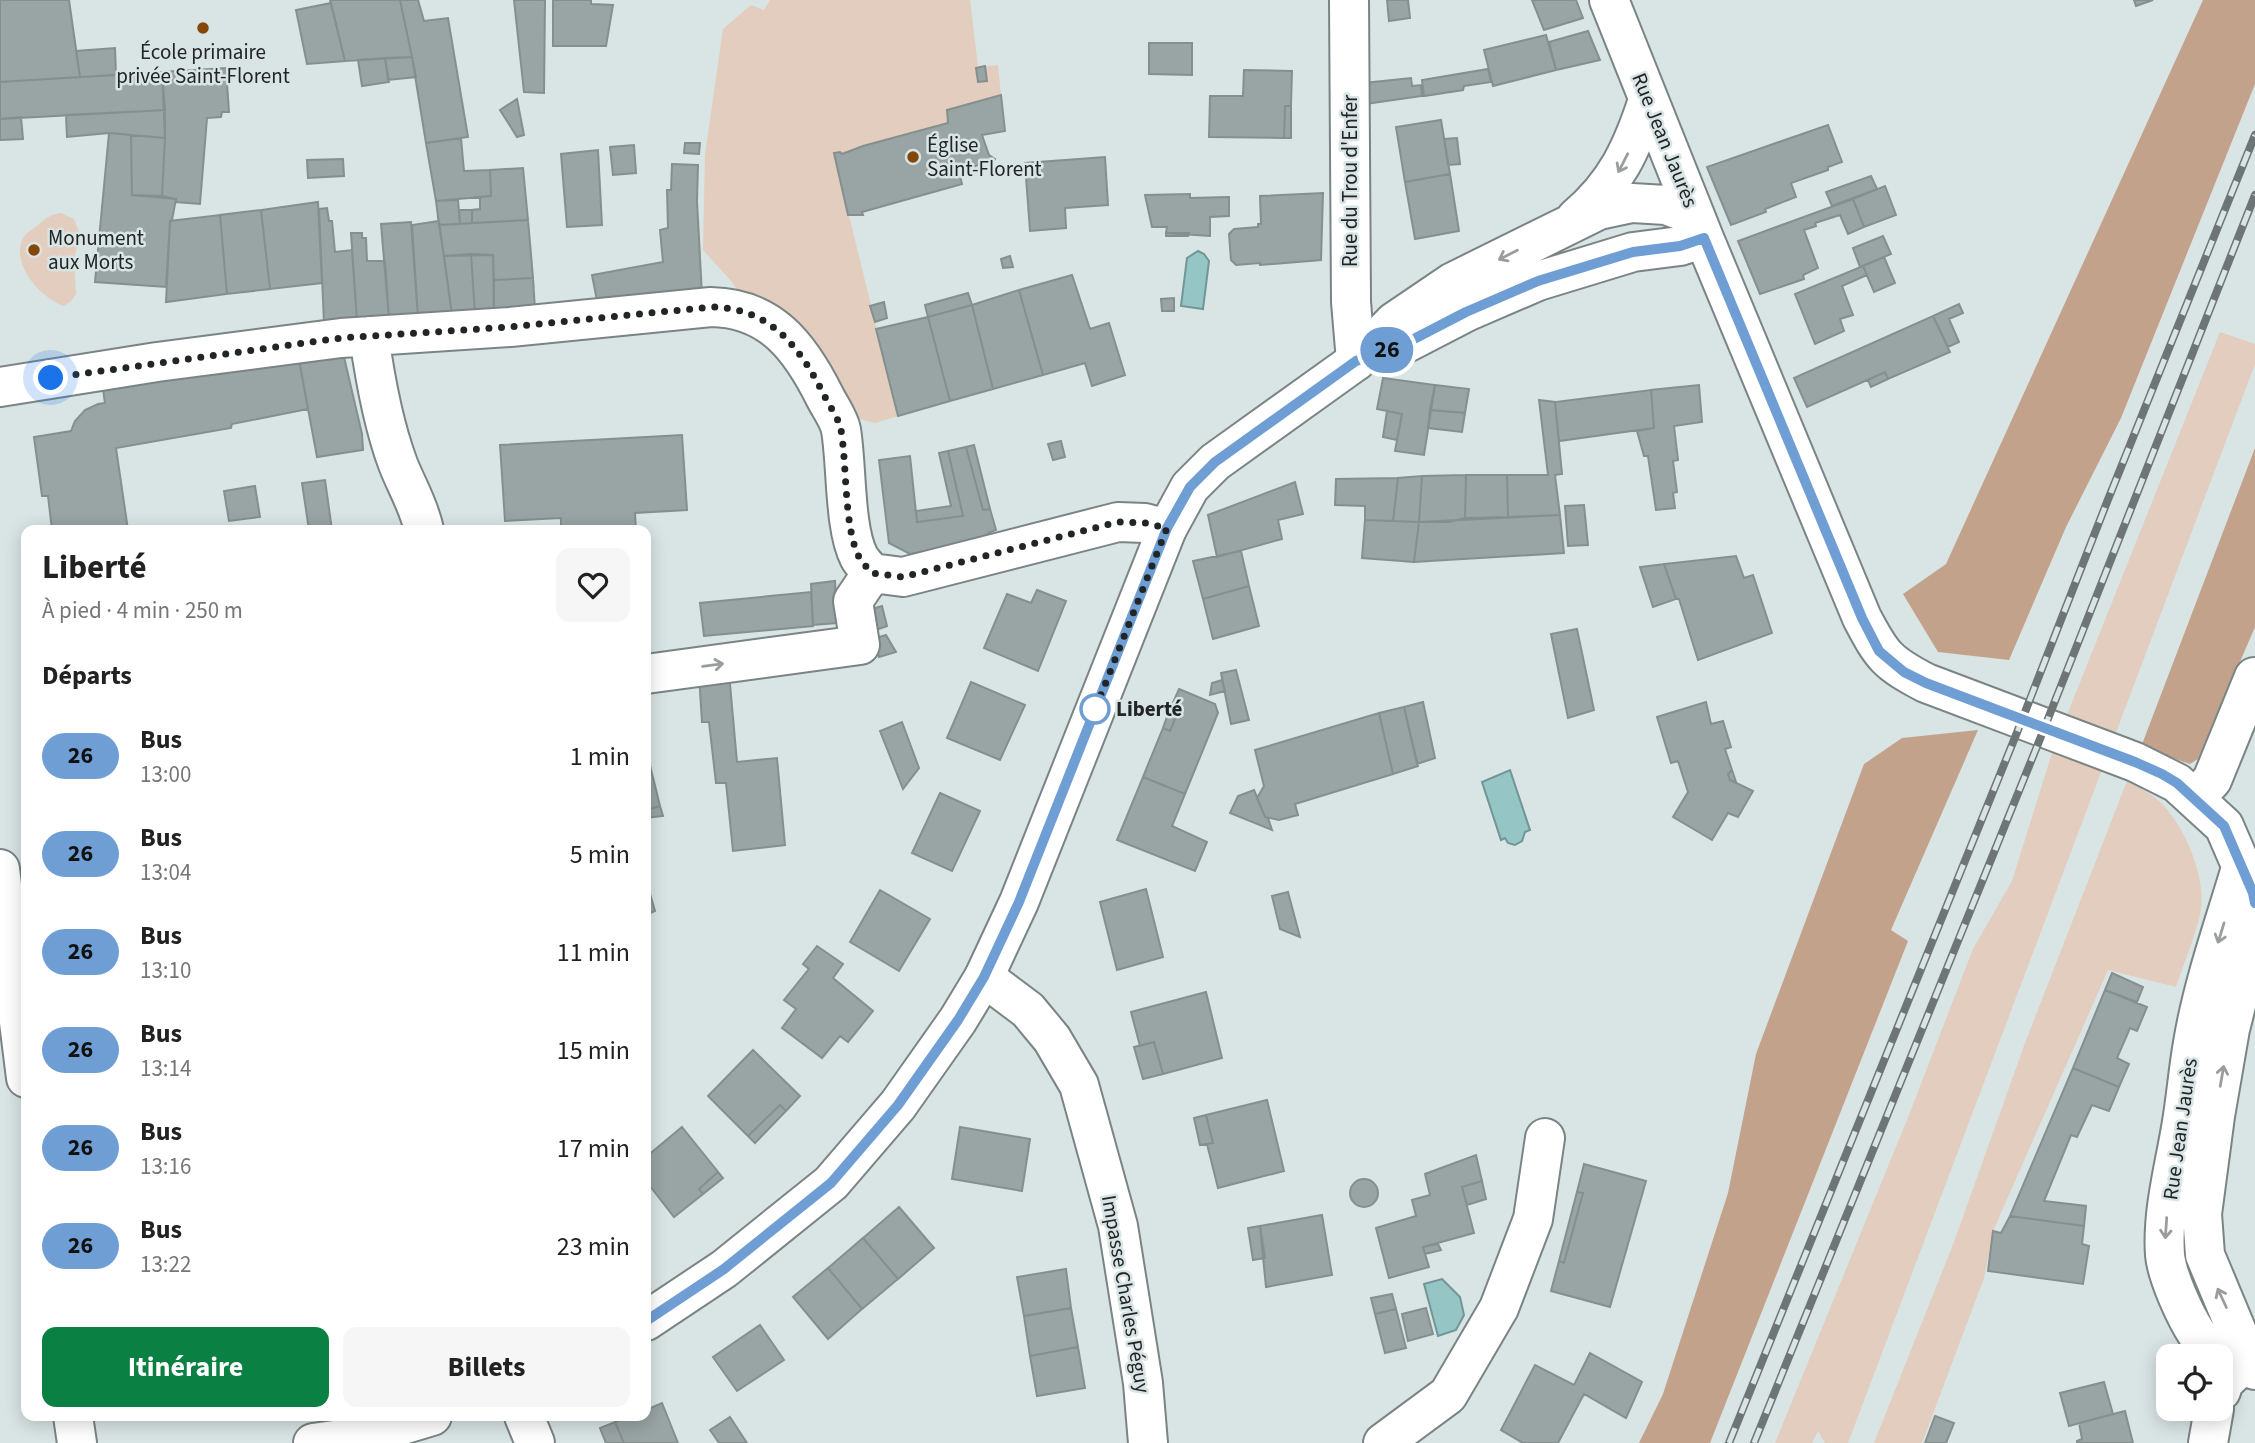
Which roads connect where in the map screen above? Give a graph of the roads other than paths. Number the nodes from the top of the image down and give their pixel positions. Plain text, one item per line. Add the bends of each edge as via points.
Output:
1 (1349, 0) edge
2 (1609, 0) edge
3 (1648, 100) junction
4 (1568, 224) junction
5 (1700, 227) junction
6 (369, 336) junction
7 (1356, 361) junction
8 (0, 387) edge
9 (424, 525) edge
10 (1167, 528) junction
11 (872, 573) junction
12 (651, 673) edge
13 (2254, 677) edge
14 (2195, 798) junction
15 (2241, 867) junction
16 (0, 869) edge
17 (2255, 903) edge
18 (2255, 930) edge
19 (984, 977) junction
20 (2235, 982) edge
21 (21, 1038) edge
22 (1545, 1138) dead end
23 (651, 1318) edge
24 (2250, 1366) edge
25 (2233, 1376) edge
26 (74, 1421) edge
27 (415, 1421) edge
28 (526, 1421) edge
29 (2212, 1421) edge
30 (77, 1443) edge
31 (313, 1443) edge
32 (535, 1443) edge
33 (1148, 1443) edge
34 (1383, 1443) edge
35 (2208, 1443) edge

1 - 7 street, Rue du Trou d'Enfer via 1351,312
2 - 3 street, Rue Jean Jaurès
3 -> 4 street via 1616,176 1595,202
3 - 5 street, Rue Jean Jaurès
4 - 5 street via 1599,210 1632,204 1666,205
4 -> 7 street via 1453,282 1394,322
5 - 7 street via 1680,246 1633,252 1538,281 1408,342
5 - 14 street, Rue Jean Jaurès via 1879,651 1926,683 2135,762 2162,774
6 - 8 street
6 - 9 street via 398,465
6 - 11 street via 711,307 751,313 770,323 797,350 840,427 852,534 859,557
7 - 10 street via 1215,462 1190,487
10 - 11 street via 1118,522 903,577
10 - 19 street via 1019,902
12 -> 11 street via 860,645 853,601
13 - 14 street via 2212,780
14 - 15 street, Rue Jean Jaurès via 2224,826
15 - 17 street, Rue Jean Jaurès
15 -> 20 street, Rue Jean Jaurès
16 - 21 street
18 - 20 street, Rue Jean Jaurès
19 - 23 street via 898,1105 831,1183 724,1269
19 - 33 street, Impasse Charles Péguy via 1028,1010 1079,1086 1118,1226
20 - 24 street, Rue Jean Jaurès via 2193,1043 2165,1254 2198,1335 2213,1349
22 - 34 street via 1533,1219 1499,1308 1448,1395
24 - 25 street, Rue Jean Jaurès
26 - 30 street
27 - 31 street via 369,1435
28 - 32 street
29 - 35 street

